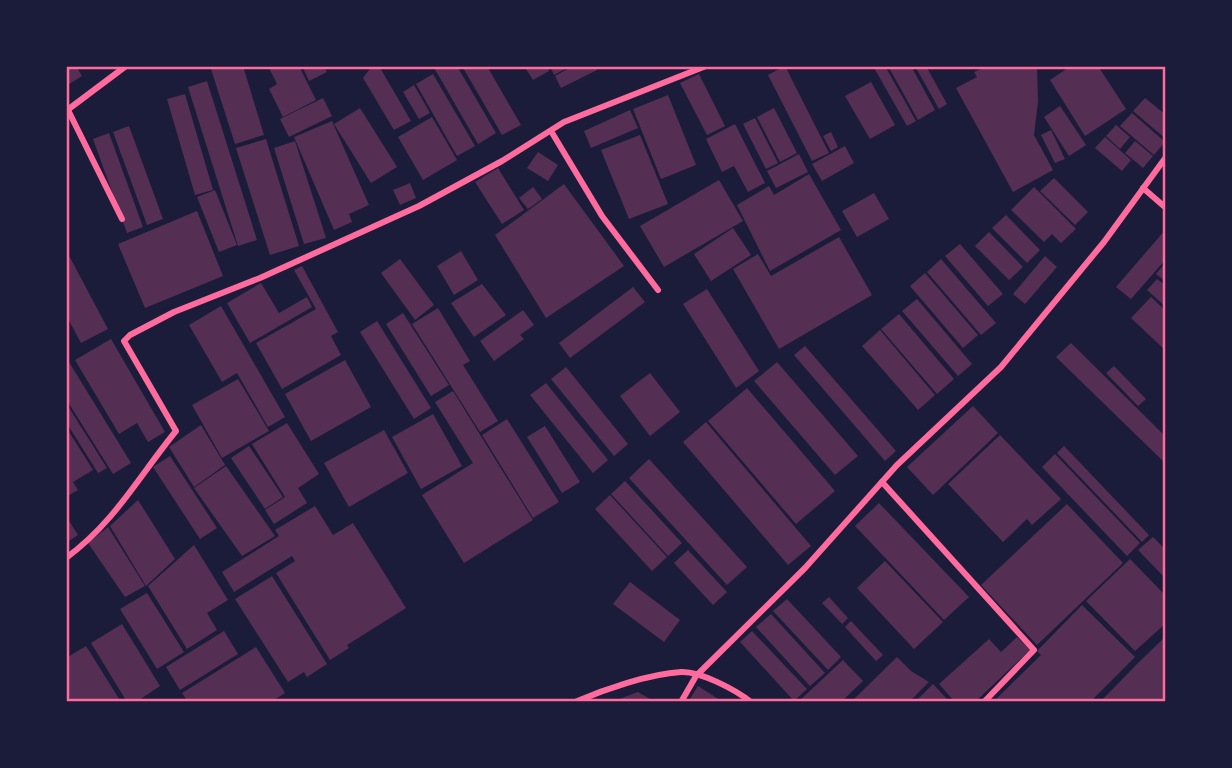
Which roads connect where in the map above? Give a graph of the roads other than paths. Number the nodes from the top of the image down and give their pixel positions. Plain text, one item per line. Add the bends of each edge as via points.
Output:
1 (126, 66) edge
2 (706, 66) edge
3 (67, 111) edge
4 (551, 131) junction
5 (1166, 157) edge
6 (1143, 188) junction
7 (1166, 208) edge
8 (122, 219) dead end
9 (659, 290) dead end
10 (882, 482) junction
11 (66, 558) edge
12 (696, 676) junction
13 (575, 702) edge
14 (681, 702) edge
15 (751, 702) edge
16 (984, 702) edge

1 - 3 street
2 - 4 street
3 - 8 street
4 - 9 street via 602,216
4 - 11 street via 419,206 130,335 124,341 176,430 126,499 86,544
5 - 6 street
6 - 7 street
6 - 10 street via 1001,368
10 - 12 street via 805,568
10 - 16 street via 1034,650
12 - 13 street via 683,672 644,679
12 - 14 street
12 - 15 street

